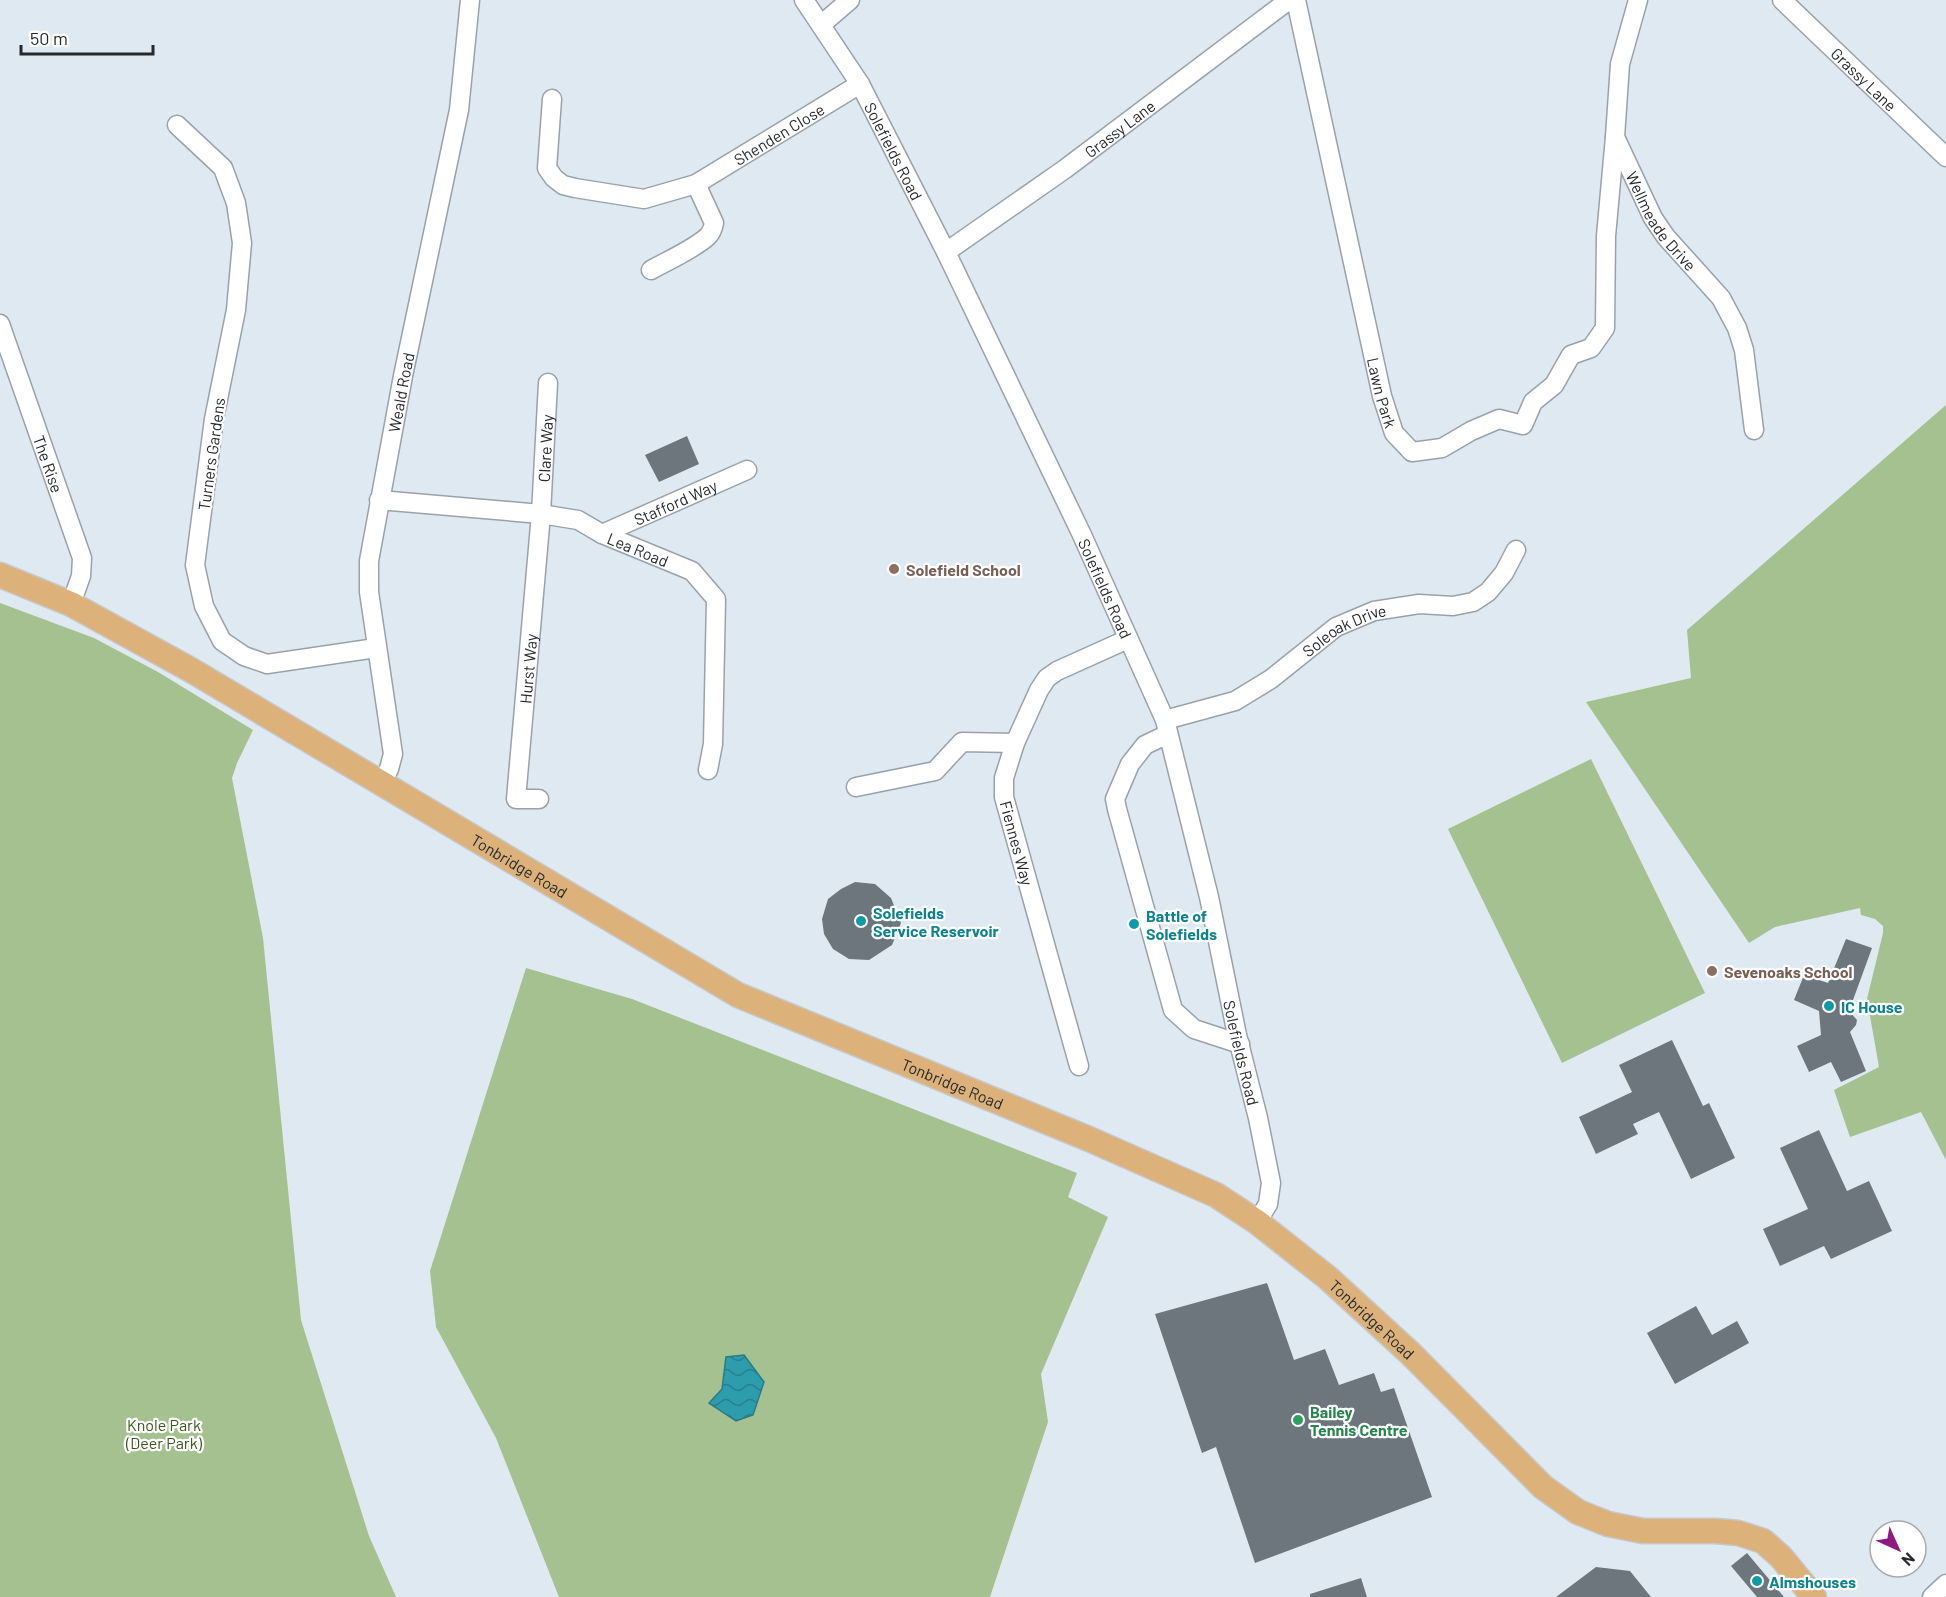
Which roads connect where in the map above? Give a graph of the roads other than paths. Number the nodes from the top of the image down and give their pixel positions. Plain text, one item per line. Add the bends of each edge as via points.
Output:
1 (470, 0) edge
2 (804, 0) edge
3 (850, 0) edge
4 (1289, 0) edge
5 (1296, 0) edge
6 (1638, 0) edge
7 (1782, 0) edge
8 (822, 24) junction
9 (860, 84) junction
10 (552, 99) dead end
11 (177, 125) dead end
12 (1615, 137) junction
13 (1946, 157) edge
14 (696, 184) junction
15 (946, 252) junction
16 (651, 270) dead end
17 (0, 324) edge
18 (548, 383) dead end
19 (1754, 430) dead end
20 (747, 470) dead end
21 (379, 500) junction
22 (541, 513) junction
23 (602, 534) junction
24 (1516, 550) dead end
25 (0, 575) edge
26 (71, 604) junction
27 (1128, 639) junction
28 (376, 648) junction
29 (1166, 727) junction
30 (1015, 742) junction
31 (708, 770) dead end
32 (381, 784) junction
33 (856, 787) dead end
34 (539, 799) dead end
35 (1240, 1044) junction
36 (1079, 1066) dead end
37 (1257, 1222) junction
38 (1946, 1584) edge
39 (1814, 1597) edge
40 (1932, 1597) edge

1 - 21 street, Weald Road via 459,110
2 - 8 street, Solefields Road
3 - 8 street
4 - 15 street, Grassy Lane via 1065,169
5 - 12 street, Lawn Park via 1382,396 1394,433 1412,452 1442,448 1499,420 1523,425 1533,402 1554,385 1571,355 1591,348 1605,328 1606,236
6 - 12 street, Wellmeade Drive via 1620,64
7 - 13 street, Grassy Lane
8 - 9 street, Solefields Road
9 - 14 street, Shenden Close
9 - 15 street, Solefields Road
10 - 14 street, Shenden Close via 547,168 562,185 644,199
11 - 28 street, Turners Gardens via 223,168 236,203 242,243 236,310 214,419 195,565 204,606 222,641 244,656 267,664
12 - 19 street, Wellmeade Drive via 1653,218 1721,298 1737,328 1744,350
14 - 16 street via 714,223 710,235
15 - 27 street, Solefields Road
17 - 26 street, The Rise via 82,558 81,576
18 - 22 street, Clare Way
20 - 23 street, Stafford Way
21 - 22 street, Lea Road
21 - 28 street, Weald Road via 369,561
22 - 23 street, Lea Road via 578,520
22 - 34 street, Hurst Way via 510,799
23 - 31 street, Lea Road via 693,571 716,599 714,744
24 - 29 street, Soleoak Drive via 1499,579 1473,602 1374,611 1336,627 1271,679 1235,701
25 - 26 main road, Tonbridge Road
26 - 32 main road, Tonbridge Road via 191,670
27 - 29 street, Solefields Road
27 - 30 street, Fiennes Way via 1047,678
28 - 32 street, Weald Road via 393,754
29 - 35 street, Solefields Road via 1209,897
29 - 35 street, Soleoak Drive via 1130,764 1114,799 1116,809 1173,1010 1194,1029
30 - 33 street via 962,742 935,771
30 - 36 street, Fiennes Way via 1004,778 1004,797
32 - 37 main road, Tonbridge Road via 738,995 1125,1154 1216,1195
35 - 37 street, Solefields Road via 1271,1183 1268,1204
37 - 39 main road, Tonbridge Road via 1328,1278 1411,1354 1543,1487 1578,1512 1608,1524 1643,1531 1738,1533 1762,1541
38 - 40 street

